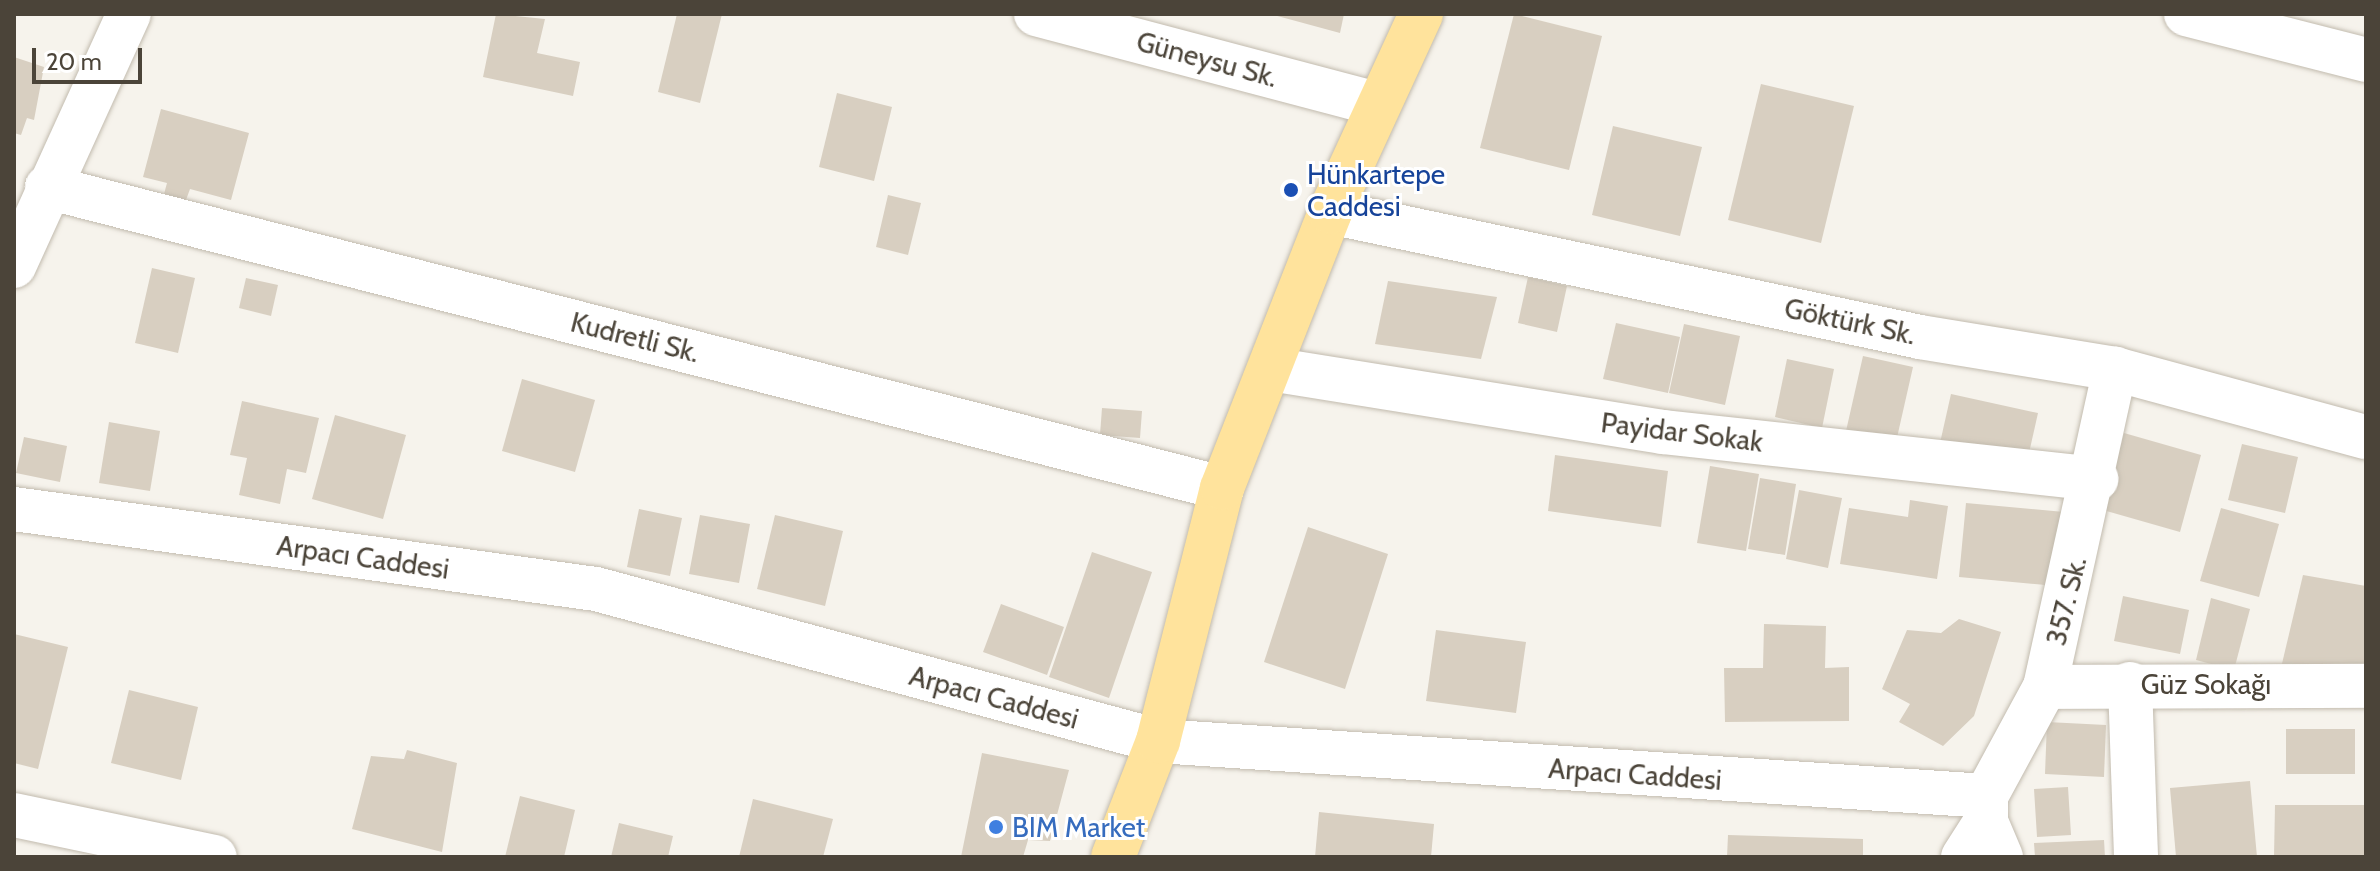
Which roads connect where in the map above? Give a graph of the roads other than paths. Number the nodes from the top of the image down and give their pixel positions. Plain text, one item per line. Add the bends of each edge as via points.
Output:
1 (129, 14) edge
2 (1036, 14) edge
3 (1421, 14) edge
4 (2186, 14) edge
5 (2366, 60) edge
6 (1377, 104) junction
7 (47, 187) junction
8 (1330, 212) junction
9 (14, 266) edge
10 (1270, 369) junction
11 (2115, 369) junction
12 (2366, 437) edge
13 (2096, 479) junction
14 (1222, 488) junction
15 (14, 509) edge
16 (2130, 684) junction
17 (2366, 686) edge
18 (2045, 687) junction
19 (1158, 741) junction
20 (14, 815) edge
21 (1984, 833) edge
22 (215, 857) edge
23 (1113, 857) edge
24 (2136, 857) edge

1 - 7 street
2 - 6 street, Güneysu Sk.
3 - 6 main road
4 - 5 street
6 - 8 main road
7 - 9 street
7 - 14 street, Kudretli Sk.
8 - 10 main road
8 - 11 street, Göktürk Sk. via 1920,337
10 - 13 street, Payidar Sokak via 1663,432
10 - 14 main road
11 - 12 street, Göktürk Sk.
11 - 13 street, 357. Sk.
13 - 18 street, 357. Sk.
14 - 19 main road
15 - 19 street, Arpacı Caddesi via 596,589
16 - 17 street, Güz Sokağı
16 - 18 street, Güz Sokağı
16 - 24 street
18 - 21 street, 357. Sk.
19 - 21 street, Arpacı Caddesi
19 - 23 main road
20 - 22 street

